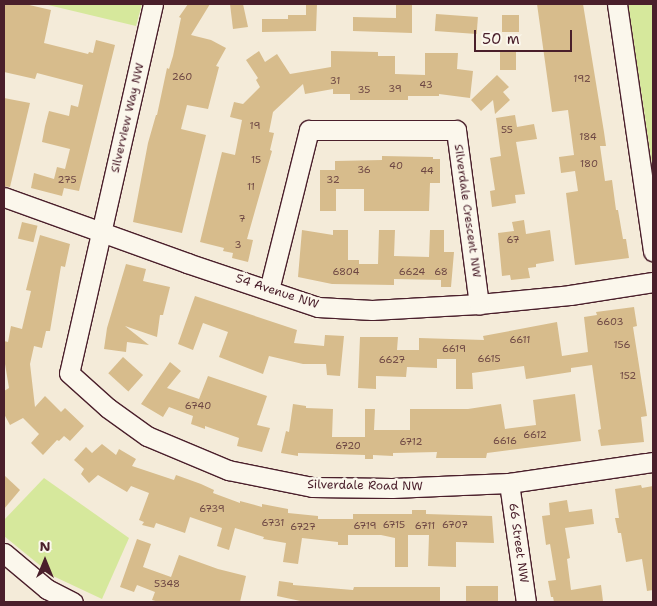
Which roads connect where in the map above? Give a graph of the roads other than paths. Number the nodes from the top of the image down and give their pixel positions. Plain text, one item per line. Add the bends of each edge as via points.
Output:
1 (153, 4) edge
2 (617, 4) edge
3 (4, 197) edge
4 (102, 233) junction
5 (653, 251) edge
6 (653, 282) edge
7 (269, 290) junction
8 (479, 304) junction
9 (653, 462) edge
10 (509, 483) junction
11 (4, 552) edge
12 (73, 602) edge
13 (526, 602) edge

1 - 4 street, Silverview Way NW
2 - 5 street
3 - 4 street, 54 Avenue NW
4 - 7 street, 54 Avenue NW
4 - 10 street, Silverdale Road NW via 69,373 108,408 147,436 228,470 312,487 392,488
6 - 8 street, 54 Avenue NW
7 - 8 street, 54 Avenue NW via 327,307 372,310
7 - 8 street, Silverdale Crescent NW via 309,130 456,130
9 - 10 street, Silverdale Road NW
10 - 13 street, 66 Street NW
11 - 12 street via 47,589

